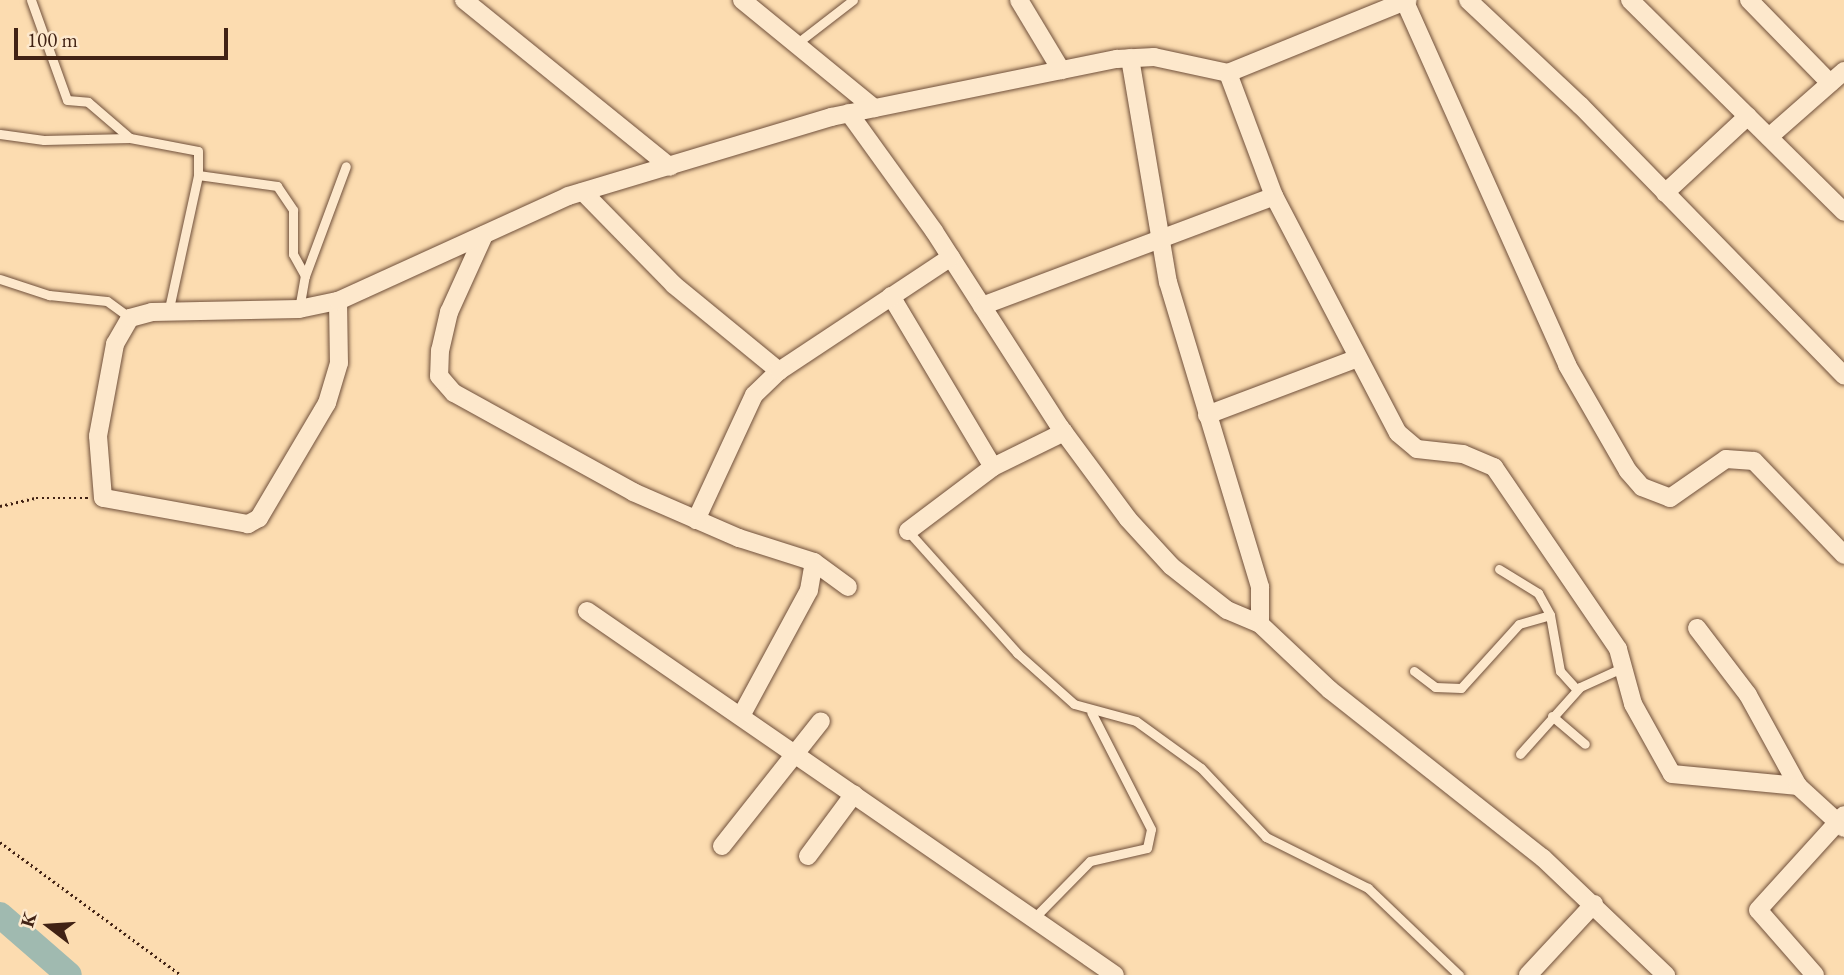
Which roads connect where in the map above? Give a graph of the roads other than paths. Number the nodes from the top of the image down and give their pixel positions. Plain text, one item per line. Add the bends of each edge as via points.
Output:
1 (32, 0) edge
2 (464, 0) edge
3 (742, 0) edge
4 (853, 0) edge
5 (1018, 0) edge
6 (1468, 0) edge
7 (1630, 0) edge
8 (1749, 0) edge
9 (1406, 1) edge
10 (796, 44) junction
11 (1130, 58) junction
12 (1061, 70) junction
13 (1228, 73) junction
14 (1837, 77) edge
15 (874, 108) junction
16 (849, 113) junction
17 (1748, 116) junction
18 (0, 134) edge
19 (1769, 137) junction
20 (130, 138) junction
21 (346, 166) dead end
22 (670, 167) junction
23 (198, 175) junction
24 (583, 192) junction
25 (1665, 193) junction
26 (1274, 196) junction
27 (1844, 212) edge
28 (484, 235) junction
29 (1158, 238) junction
30 (951, 257) junction
31 (305, 276) junction
32 (0, 279) edge
33 (891, 296) junction
34 (338, 301) junction
35 (982, 306) junction
36 (299, 309) junction
37 (167, 313) junction
38 (130, 318) junction
39 (1358, 358) junction
40 (779, 371) junction
41 (1844, 376) edge
42 (1207, 415) junction
43 (1064, 432) junction
44 (993, 467) junction
45 (696, 520) junction
46 (908, 531) joint
47 (1844, 555) edge
48 (814, 562) junction
49 (1499, 569) dead end
50 (848, 587) dead end
51 (587, 611) dead end
52 (1550, 615) junction
53 (1260, 624) junction
54 (1697, 628) dead end
55 (1624, 667) junction
56 (1414, 670) dead end
57 (1577, 690) junction
58 (1091, 712) junction
59 (741, 716) junction
60 (1552, 716) junction
61 (821, 721) dead end
62 (1585, 744) dead end
63 (796, 754) junction
64 (1520, 754) dead end
65 (1798, 786) junction
66 (853, 794) junction
67 (1842, 822) edge
68 (722, 846) dead end
69 (808, 856) dead end
70 (1594, 904) junction
71 (1034, 919) junction
72 (1115, 975) edge
73 (1459, 975) edge
74 (1528, 975) edge
75 (1666, 975) edge
76 (1815, 975) edge

1 - 20 lane via 67,100 88,102
2 - 22 street
3 - 10 street
4 - 10 lane
5 - 12 street
6 - 25 street
7 - 17 street
8 - 14 street
9 - 13 street
9 - 47 street via 1567,365 1628,471 1642,487 1670,498 1726,459 1754,461
10 - 15 street
11 - 12 street
11 - 13 street via 1154,57
11 - 29 street
12 - 15 street
13 - 26 street
14 - 19 street
15 - 16 street
16 - 22 street
16 - 30 street
17 - 19 street
17 - 25 street
18 - 20 lane via 44,140
19 - 27 street
20 - 23 lane via 198,151
21 - 31 lane
22 - 24 street
23 - 31 lane via 277,186 293,210 293,254
23 - 37 lane
24 - 28 street
24 - 40 street via 674,285
25 - 41 street
26 - 29 street
26 - 39 street
28 - 34 street
28 - 45 street via 449,312 439,376 454,393 536,441
29 - 35 street
29 - 42 street
30 - 33 street
30 - 35 street
31 - 36 lane
32 - 38 lane via 49,295 107,301
33 - 40 street
33 - 44 street
34 - 36 street
34 - 38 street via 339,363 327,403 259,518 248,524 103,498 98,436 115,344
35 - 43 street
36 - 37 street
37 - 38 street
39 - 42 street
39 - 55 street via 1407,442 1494,467 1618,649
40 - 45 street via 741,414
42 - 53 street via 1260,587
43 - 44 street
43 - 53 street via 1128,519 1171,566 1227,610
44 - 46 street
45 - 48 street
46 - 58 lane via 1017,653
48 - 50 street
48 - 59 street via 809,590
49 - 52 lane via 1538,593
51 - 59 street
52 - 56 lane via 1519,624 1461,688 1435,687
52 - 57 lane via 1560,671
53 - 70 street via 1330,690 1461,791
54 - 65 street via 1748,695
55 - 57 lane
55 - 65 street via 1633,704 1672,774
57 - 60 lane
58 - 71 lane via 1151,829 1147,848 1090,861
58 - 73 lane via 1107,710 1136,722 1201,768 1265,837 1368,888
59 - 63 street
60 - 62 lane
60 - 64 lane
61 - 63 street
63 - 66 street
63 - 68 street
65 - 67 street
66 - 69 street
66 - 71 street
67 - 76 street via 1758,910
70 - 74 street
70 - 75 street
71 - 72 street

